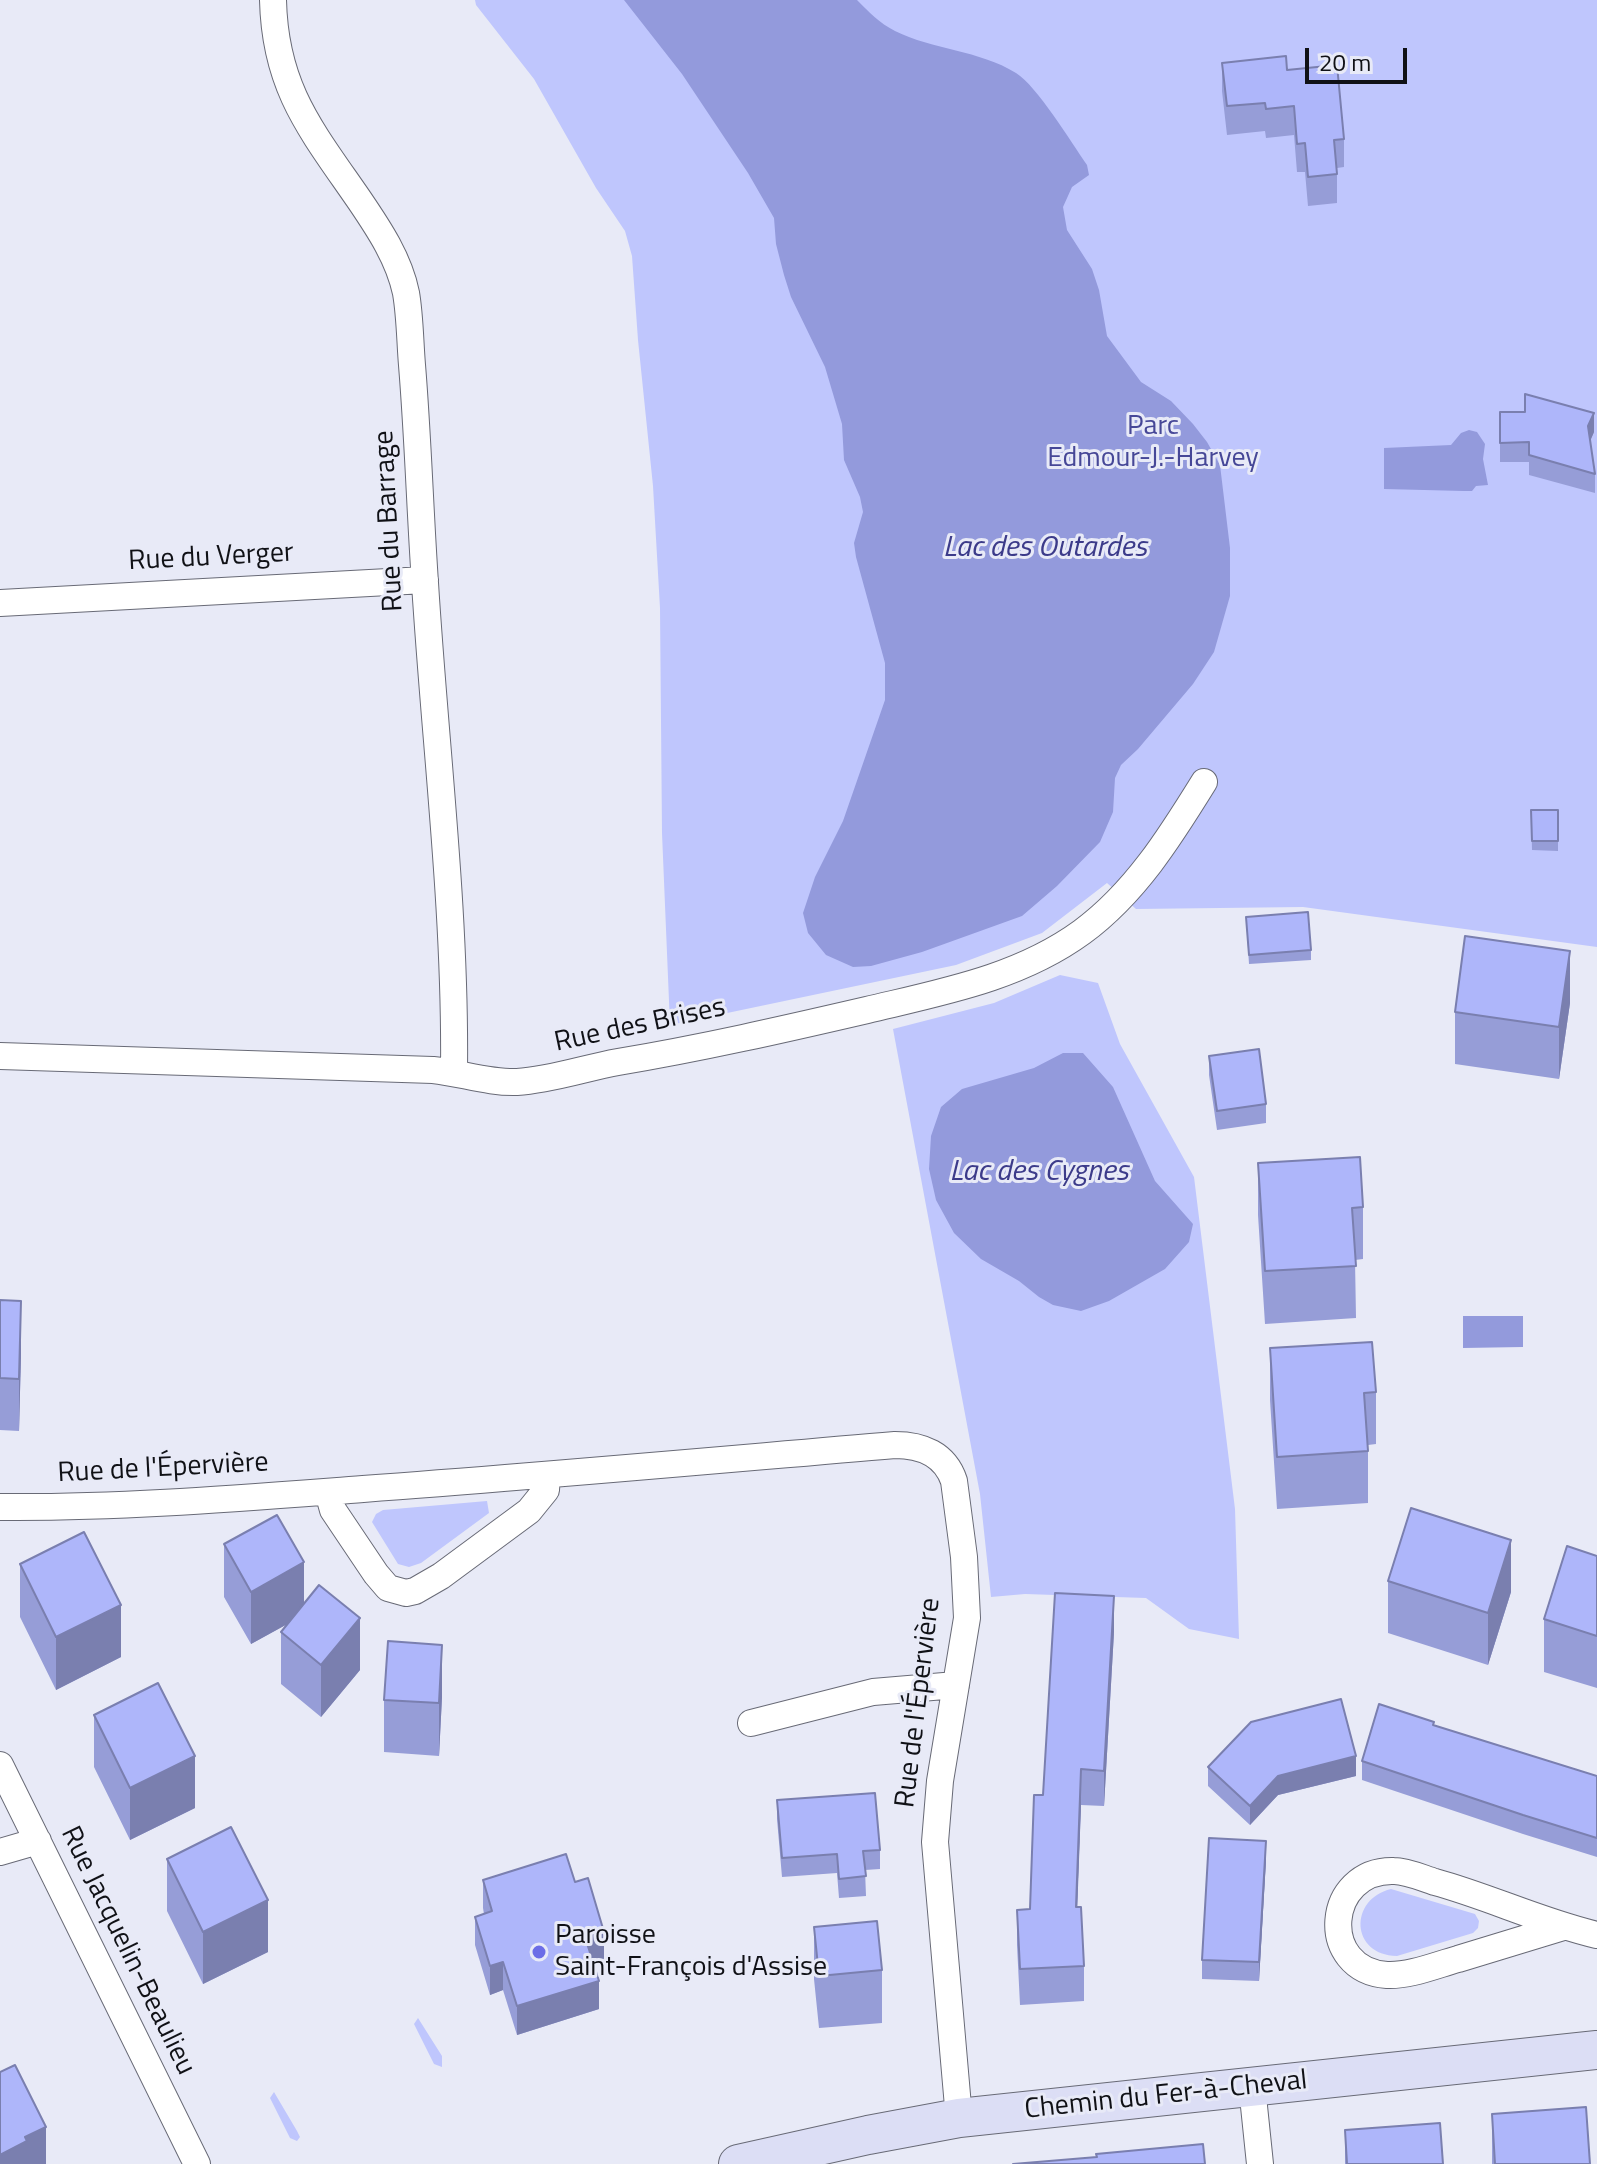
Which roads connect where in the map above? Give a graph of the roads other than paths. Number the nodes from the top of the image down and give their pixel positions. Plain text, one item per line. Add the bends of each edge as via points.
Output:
1 (273, 0) edge
2 (425, 580) junction
3 (0, 603) edge
4 (1204, 782) dead end
5 (0, 1056) edge
6 (454, 1072) junction
7 (547, 1475) junction
8 (328, 1492) junction
9 (0, 1507) edge
10 (956, 1685) junction
11 (751, 1723) dead end
12 (0, 1765) edge
13 (38, 1841) junction
14 (0, 1852) edge
15 (1563, 1927) junction
16 (1597, 1935) edge
17 (1597, 2050) edge
18 (1252, 2087) junction
19 (959, 2118) junction
20 (197, 2164) edge
21 (738, 2164) edge
22 (1260, 2164) edge

1 - 2 street, Rue du Barrage via 275,37 288,85 304,118 380,231 406,293
2 - 3 street, Rue du Verger
2 - 6 street, Rue du Barrage
4 - 6 street, Rue des Brises via 1160,851 1119,900 1082,932 1010,971 823,1020 540,1079 509,1082
5 - 6 street, Rue des Brises
7 - 8 street, Rue de l'Épervière
7 - 8 street via 546,1490 529,1511 441,1576 406,1593 388,1588 376,1574 333,1510
7 - 10 street, Rue de l'Épervière via 895,1445 934,1453 954,1481 964,1557 967,1618
8 - 9 street, Rue de l'Épervière via 136,1505
10 - 11 street via 873,1692
10 - 19 street, Rue de l'Épervière via 935,1842
12 - 13 street, Rue Jacquelin-Beaulieu
13 - 14 street
13 - 20 street, Rue Jacquelin-Beaulieu
15 - 15 street via 1474,1892 1382,1871 1355,1885 1339,1909 1337,1929 1358,1964 1388,1975
15 - 16 street
17 - 18 street, Chemin du Fer-à-Cheval
18 - 19 street, Chemin du Fer-à-Cheval
18 - 22 street
19 - 21 street, Chemin du Fer-à-Cheval

